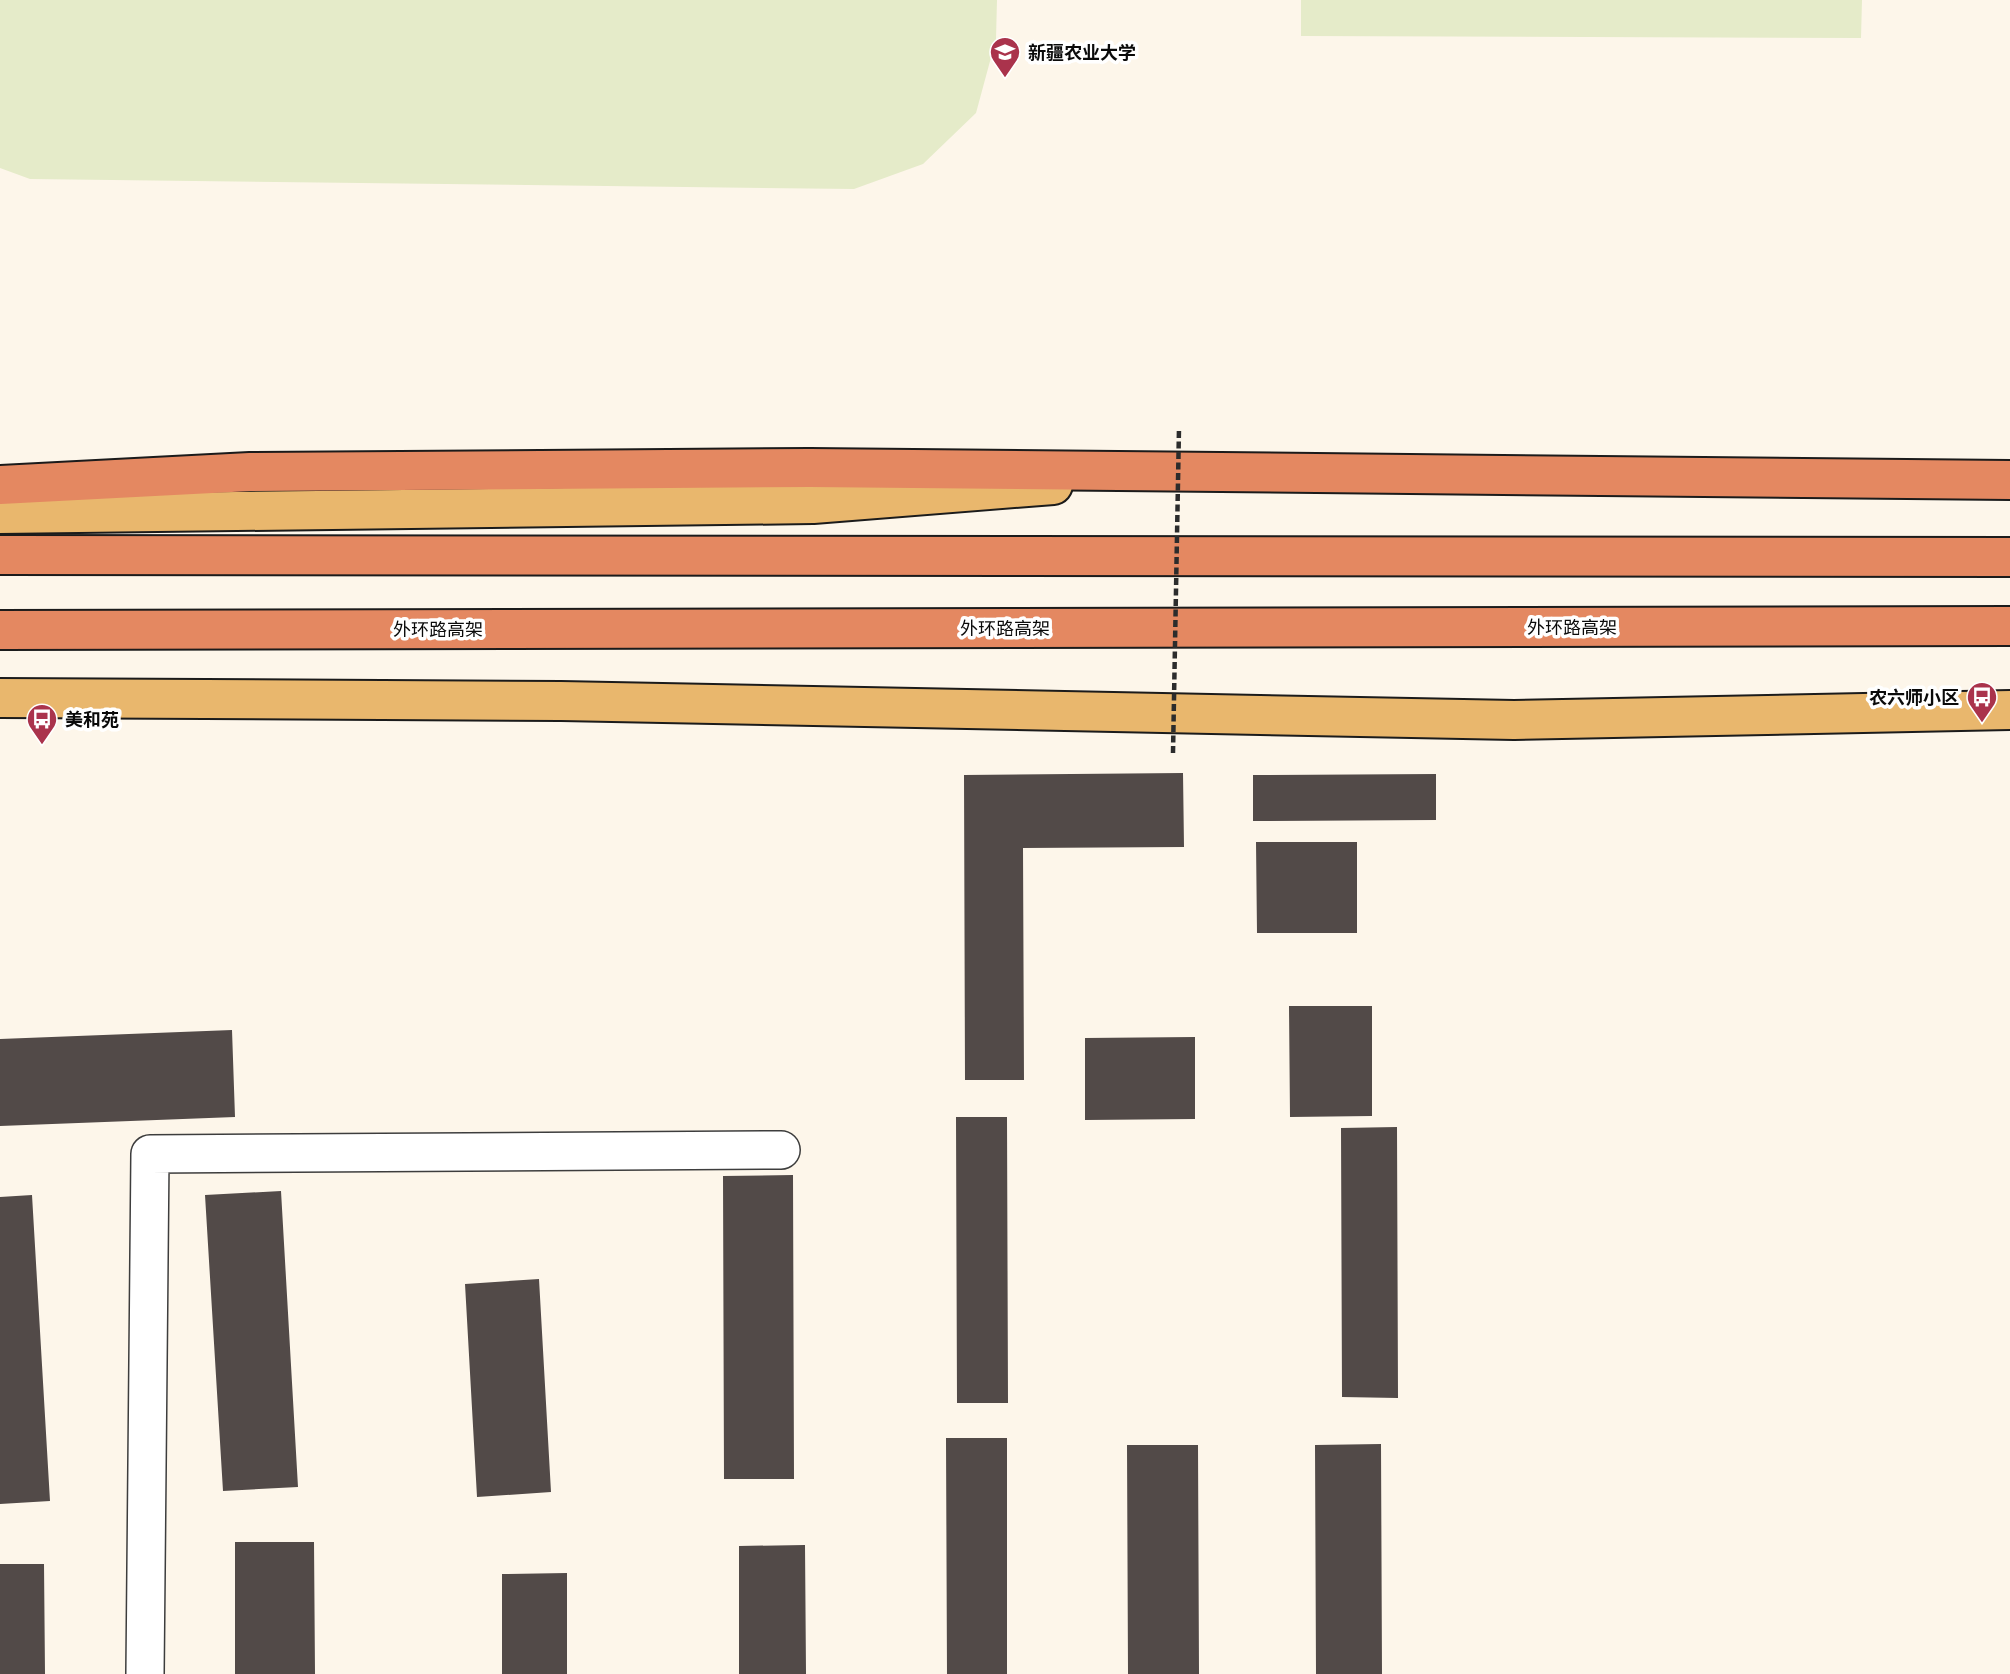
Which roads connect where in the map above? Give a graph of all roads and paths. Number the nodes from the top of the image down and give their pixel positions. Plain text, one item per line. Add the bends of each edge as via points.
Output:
1 (1179, 428) dead end
2 (2010, 482) edge
3 (0, 485) edge
4 (0, 514) edge
5 (0, 555) edge
6 (2010, 557) edge
7 (2010, 626) edge
8 (0, 630) edge
9 (0, 698) edge
10 (2010, 710) edge
11 (1174, 753) dead end
12 (781, 1150) dead end
13 (145, 1674) edge

1 - 11 path, bridge
2 - 3 highway via 810,468 250,472
2 - 4 main road via 1207,472 813,505
5 - 6 highway
7 - 8 highway, 外环路高架
9 - 10 main road via 561,701 1514,720
12 - 13 street via 150,1154

